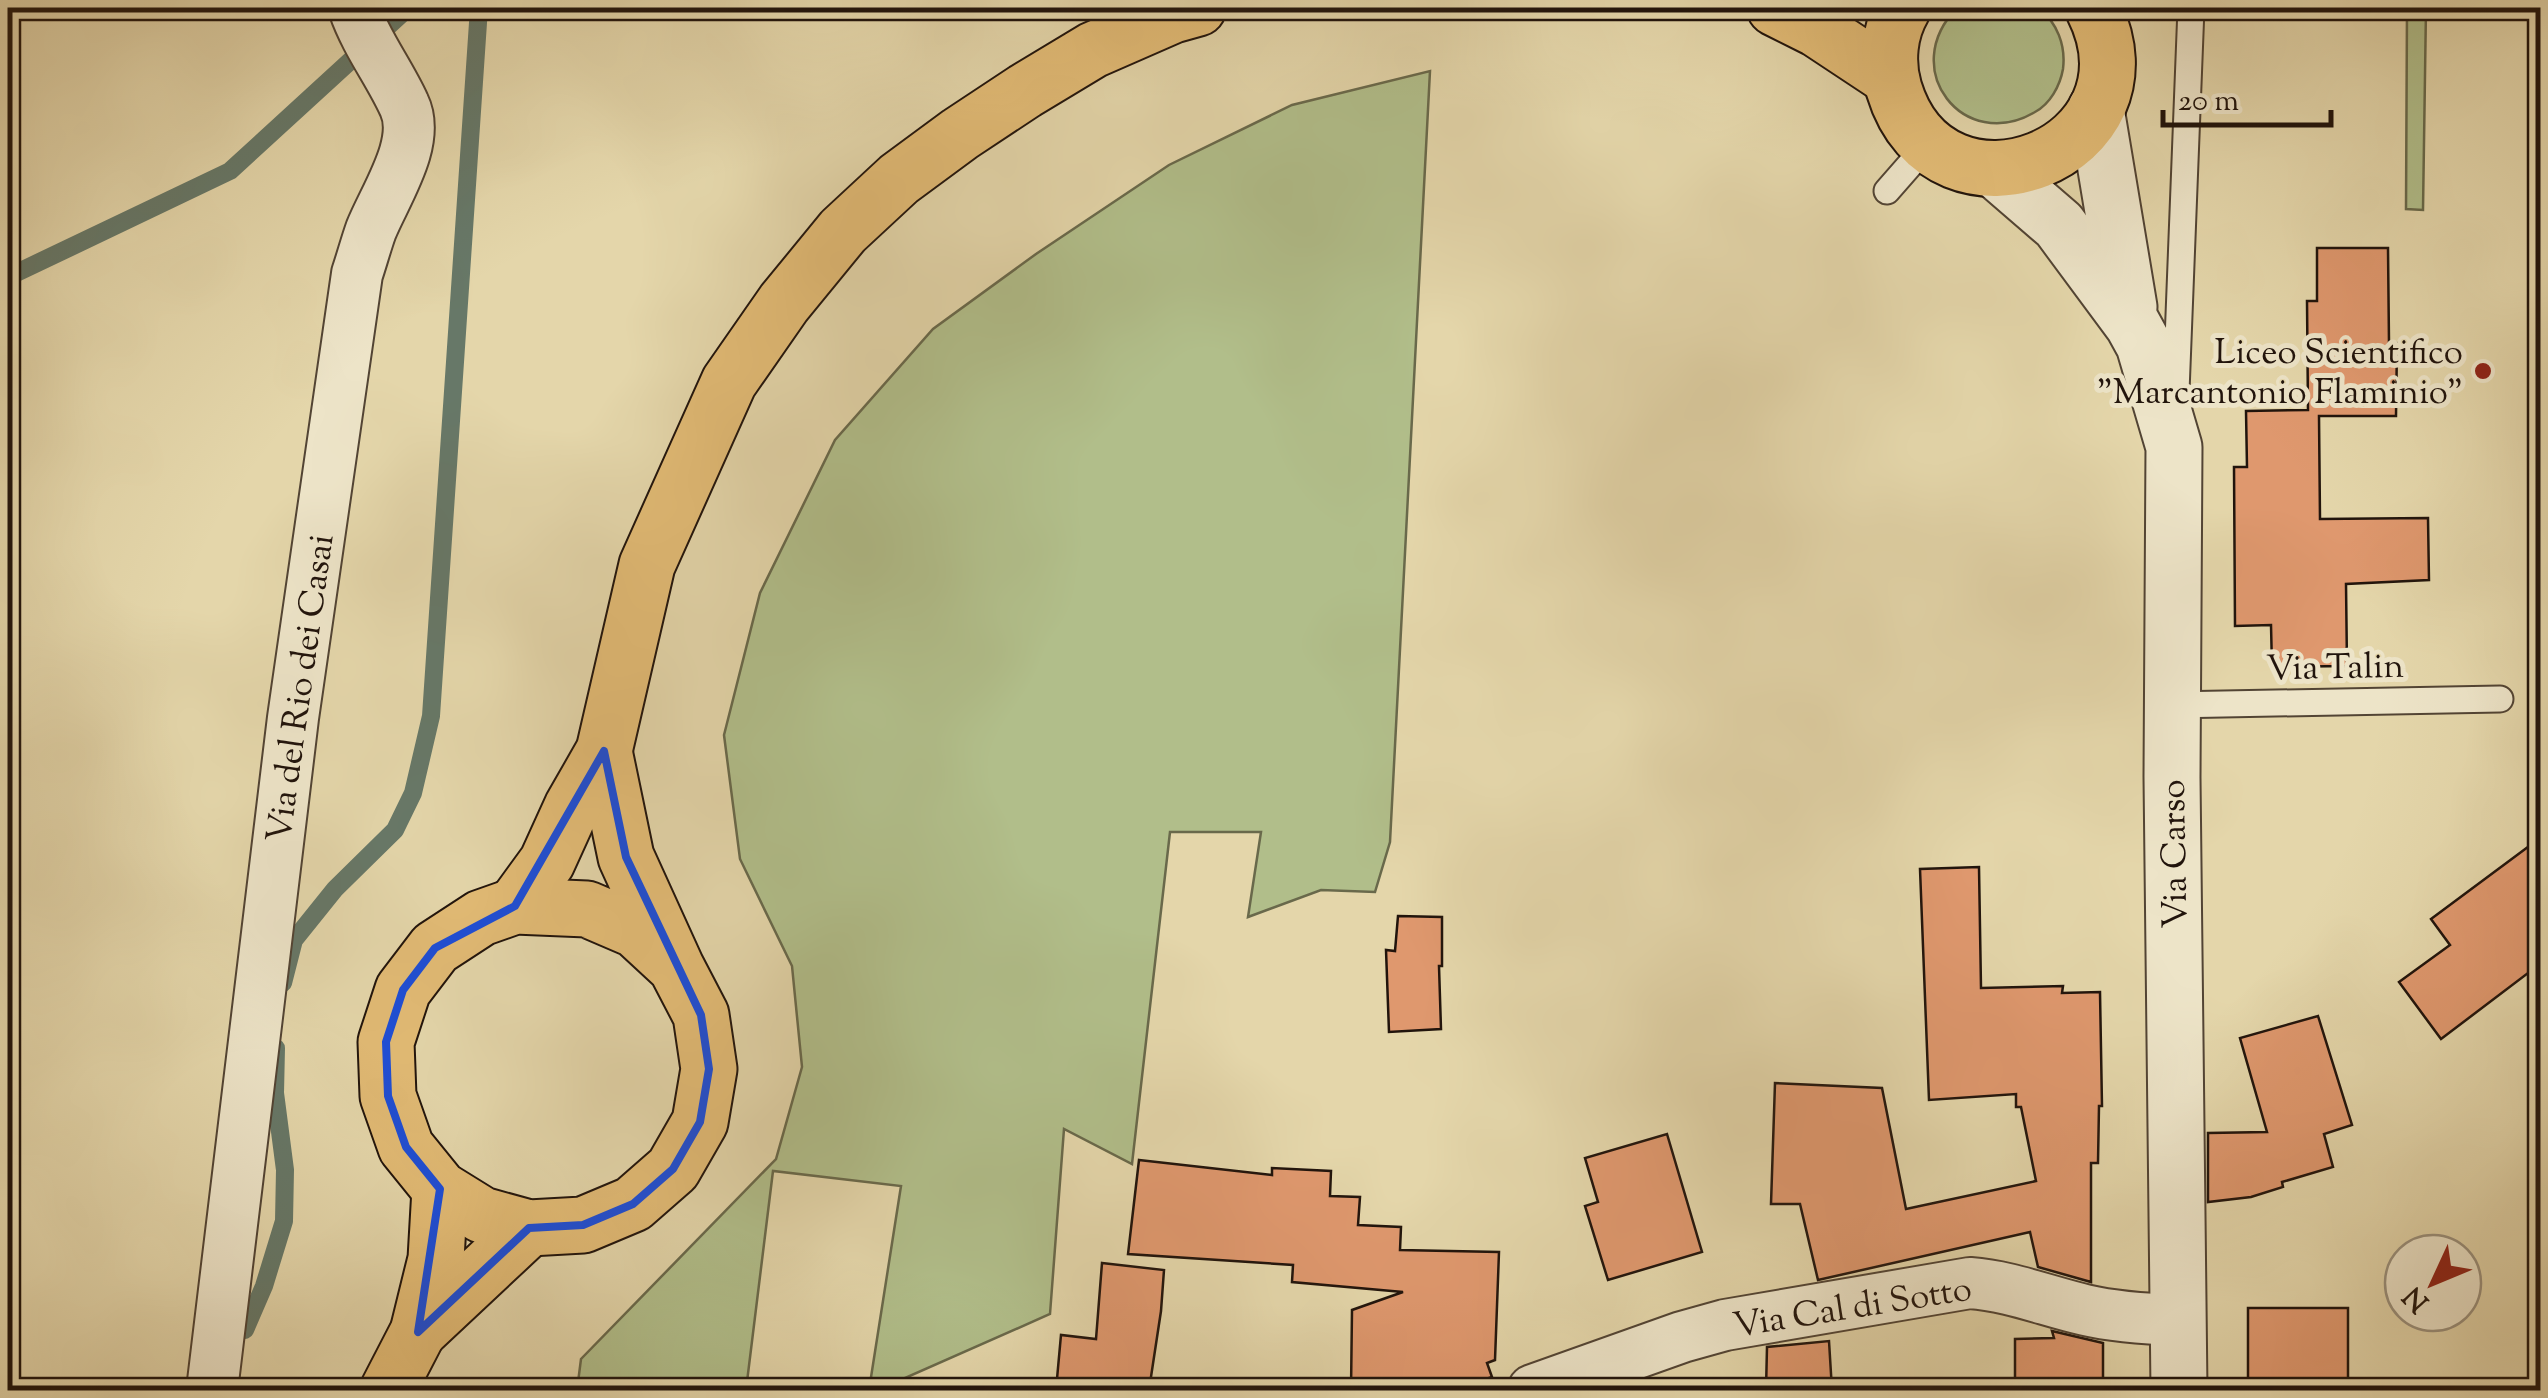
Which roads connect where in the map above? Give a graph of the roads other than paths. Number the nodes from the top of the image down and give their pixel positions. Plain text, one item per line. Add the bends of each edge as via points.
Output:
1 (1198, 8) edge
2 (1775, 8) edge
3 (1903, 8) edge
4 (2191, 8) edge
5 (2101, 14) edge
6 (358, 17) edge
7 (1891, 78) junction
8 (2096, 109) junction
9 (1929, 143) junction
10 (1994, 169) junction
11 (1888, 190) dead end
12 (2133, 324) junction
13 (2174, 447) junction
14 (2500, 699) dead end
15 (2171, 705) junction
16 (604, 751) junction
17 (515, 906) junction
18 (676, 968) junction
19 (440, 1189) junction
20 (529, 1228) junction
21 (2178, 1320) junction
22 (418, 1332) junction
23 (212, 1390) edge
24 (388, 1390) edge
25 (1533, 1390) edge
26 (2179, 1390) edge

1 - 16 main road via 1093,50 960,134 843,231 784,303 729,382 647,565
2 - 7 main road
3 - 7 main road, Via Carso via 1892,34
4 - 13 lane
5 - 8 main road, Via Carso via 2107,66
6 - 23 street, Via del Rio dei Casai via 410,128 357,274 294,718
7 - 9 main road, Via Carso via 1900,108
8 - 10 main road, Via Carso via 2077,136 2050,156
8 - 12 street, Via Carso
9 - 10 main road, Via Carso via 1959,162
9 - 11 lane
10 - 12 street, Via Carso via 2060,225
12 - 13 street, Via Carso
13 - 15 street, Via Carso
14 - 15 lane, Via Talin
15 - 21 street, Via Carso
16 - 17 main road via 547,862
16 - 18 main road via 626,857
17 - 18 main road via 587,909 636,930
17 - 19 main road via 481,918 435,948 403,990 386,1042 388,1096 406,1146
18 - 20 main road via 701,1015 709,1069 700,1122 673,1168 633,1204 583,1225
19 - 20 main road via 482,1215
19 - 22 main road via 436,1259
20 - 22 main road
21 - 25 street, Via Cal di Sotto via 2088,1310 1970,1283 1725,1325
21 - 26 street, Via Carso
22 - 24 main road

